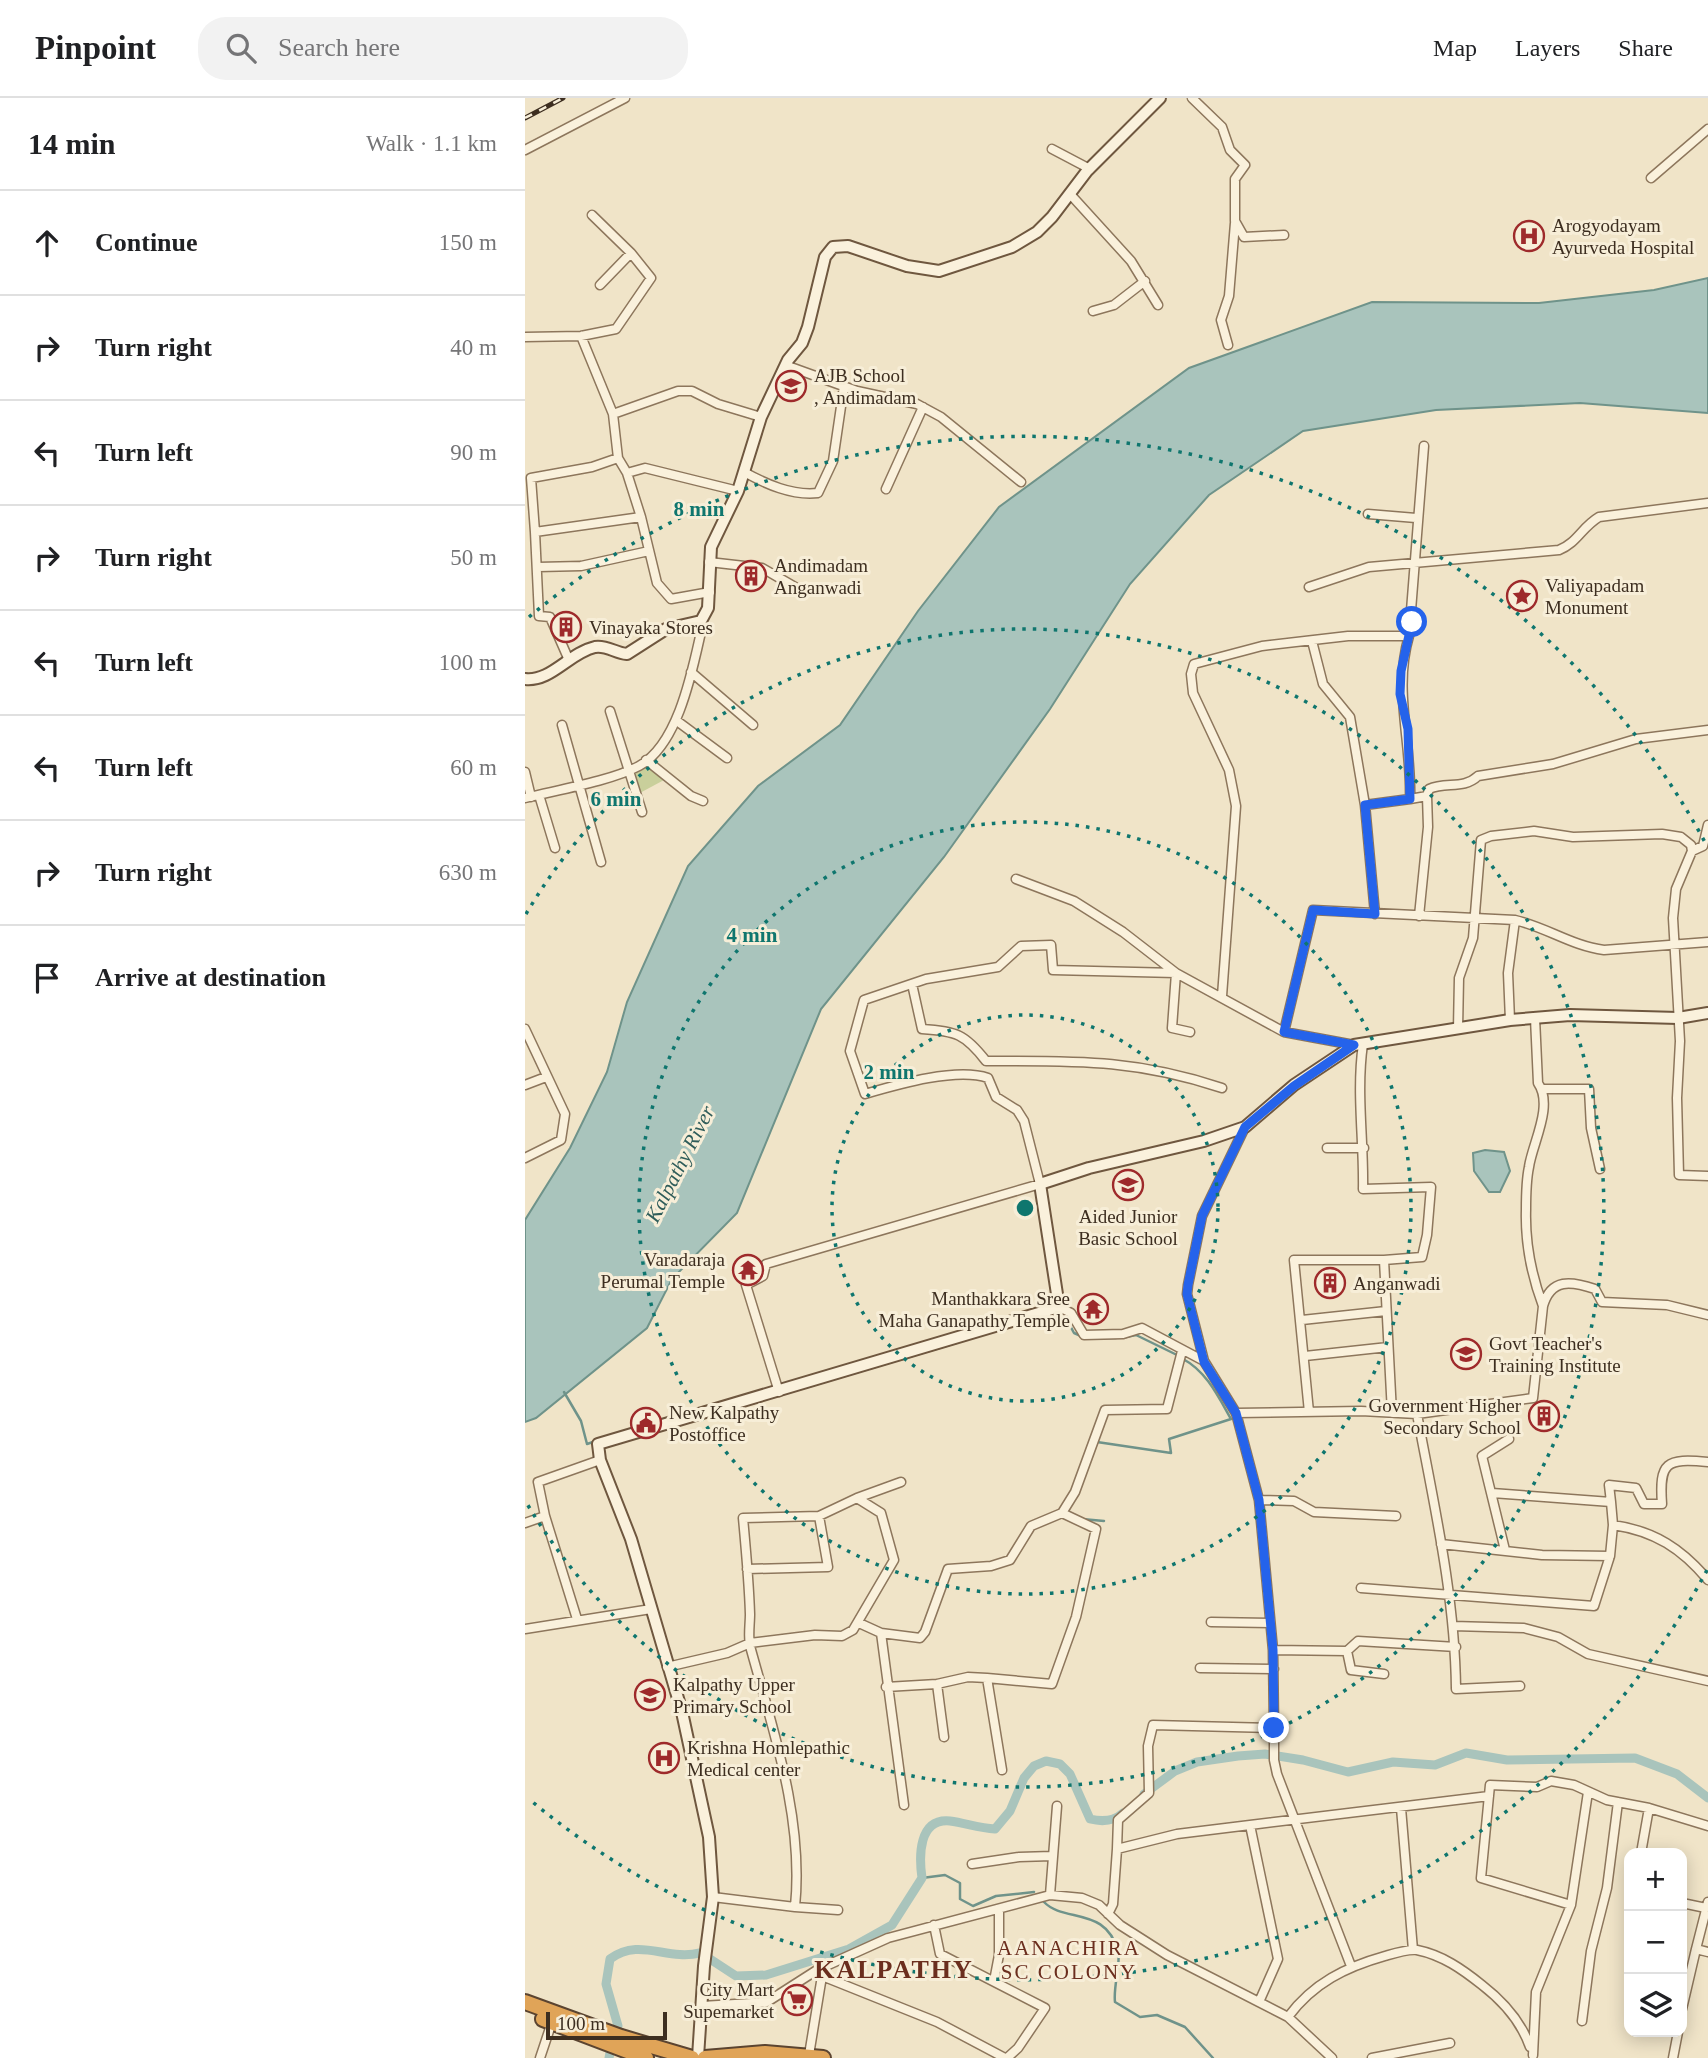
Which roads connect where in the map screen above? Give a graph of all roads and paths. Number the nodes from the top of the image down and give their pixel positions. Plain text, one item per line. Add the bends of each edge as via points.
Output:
1 (625, 98) edge
2 (1160, 98) edge
3 (1192, 98) edge
4 (1708, 129) edge
5 (1052, 149) dead end
6 (525, 150) edge
7 (1090, 169) junction
8 (1651, 178) dead end
9 (1070, 194) junction
10 (591, 215) dead end
11 (1235, 220) junction
12 (1284, 235) dead end
13 (631, 253) junction
14 (1145, 281) junction
15 (600, 285) dead end
16 (1158, 305) dead end
17 (1093, 311) dead end
18 (581, 336) junction
19 (525, 337) edge
20 (1228, 345) dead end
21 (785, 365) junction
22 (844, 386) junction
23 (923, 407) junction
24 (613, 414) junction
25 (761, 418) junction
26 (1424, 446) dead end
27 (618, 458) junction
28 (627, 472) junction
29 (744, 472) junction
30 (1021, 482) dead end
31 (886, 489) dead end
32 (738, 491) junction
33 (1708, 503) edge
34 (1368, 514) dead end
35 (641, 517) junction
36 (1416, 518) junction
37 (535, 532) junction
38 (649, 551) junction
39 (709, 562) junction
40 (1413, 562) junction
41 (538, 567) junction
42 (795, 587) dead end
43 (1309, 587) dead end
44 (710, 592) junction
45 (701, 632) dead end
46 (1409, 636) junction
47 (1311, 641) junction
48 (568, 658) junction
49 (691, 672) junction
50 (525, 679) edge
51 (610, 711) dead end
52 (677, 721) junction
53 (562, 725) dead end
54 (753, 725) dead end
55 (1708, 730) edge
56 (727, 758) dead end
57 (646, 760) junction
58 (627, 770) junction
59 (525, 772) edge
60 (579, 784) junction
61 (1427, 796) junction
62 (531, 797) edge
63 (1410, 799) junction
64 (703, 801) dead end
65 (1365, 805) junction
66 (642, 813) dead end
67 (1708, 825) edge
68 (555, 848) dead end
69 (1692, 851) junction
70 (601, 862) dead end
71 (1016, 879) dead end
72 (1375, 914) junction
73 (1419, 916) junction
74 (1473, 916) junction
75 (1515, 920) junction
76 (1708, 942) edge
77 (1673, 945) junction
78 (1176, 973) junction
79 (912, 984) junction
80 (1222, 996) junction
81 (1708, 1013) edge
82 (1535, 1018) junction
83 (1678, 1018) junction
84 (1510, 1020) junction
85 (525, 1029) edge
86 (1458, 1029) junction
87 (1190, 1032) dead end
88 (1284, 1032) junction
89 (1359, 1044) junction
90 (988, 1061) junction
91 (984, 1076) junction
92 (546, 1077) junction
93 (525, 1085) edge
94 (1222, 1088) dead end
95 (1542, 1089) junction
96 (1245, 1127) junction
97 (1327, 1148) dead end
98 (1364, 1148) junction
99 (525, 1158) edge
100 (1600, 1169) dead end
101 (1708, 1176) edge
102 (1040, 1184) junction
103 (1384, 1260) junction
104 (1543, 1306) junction
105 (1059, 1307) junction
106 (1386, 1311) junction
107 (1708, 1315) edge
108 (1301, 1320) junction
109 (1388, 1347) junction
110 (1182, 1351) junction
111 (1305, 1356) junction
112 (1204, 1362) junction
113 (779, 1392) junction
114 (1309, 1412) junction
115 (1236, 1413) junction
116 (1392, 1413) junction
117 (1417, 1414) junction
118 (1509, 1439) dead end
119 (600, 1460) junction
120 (1708, 1462) edge
121 (901, 1482) dead end
122 (1492, 1493) junction
123 (857, 1497) junction
124 (1259, 1500) junction
125 (1611, 1502) junction
126 (1062, 1513) junction
127 (545, 1516) junction
128 (819, 1516) junction
129 (1396, 1516) dead end
130 (525, 1523) edge
131 (1613, 1525) junction
132 (1441, 1544) junction
133 (1505, 1550) junction
134 (1610, 1556) junction
135 (747, 1569) junction
136 (1708, 1580) edge
137 (1361, 1588) dead end
138 (1448, 1594) junction
139 (651, 1609) junction
140 (577, 1619) junction
141 (1211, 1622) dead end
142 (859, 1623) junction
143 (1270, 1623) junction
144 (1453, 1626) junction
145 (525, 1629) edge
146 (881, 1633) junction
147 (750, 1643) junction
148 (1456, 1647) junction
149 (1273, 1650) junction
150 (1347, 1651) junction
151 (667, 1667) junction
152 (1200, 1668) dead end
153 (1274, 1669) junction
154 (1384, 1674) dead end
155 (987, 1678) junction
156 (1708, 1681) edge
157 (937, 1684) junction
158 (1520, 1686) dead end
159 (886, 1687) junction
160 (1274, 1728) junction
161 (944, 1737) dead end
162 (1002, 1770) dead end
163 (1588, 1792) junction
164 (1489, 1796) junction
165 (1618, 1802) junction
166 (904, 1805) dead end
167 (1056, 1806) dead end
168 (1401, 1808) junction
169 (1649, 1808) junction
170 (1297, 1822) junction
171 (1250, 1825) junction
172 (1708, 1826) edge
173 (1642, 1848) edge
174 (1117, 1849) junction
175 (1052, 1856) junction
176 (972, 1864) dead end
177 (1051, 1895) junction
178 (713, 1898) junction
179 (1687, 1903) edge
180 (1571, 1905) junction
181 (1707, 1905) edge
182 (795, 1907) junction
183 (999, 1909) junction
184 (838, 1910) dead end
185 (1108, 1914) junction
186 (934, 1925) junction
187 (1413, 1950) junction
188 (1696, 1950) junction
189 (1708, 1952) edge
190 (1352, 1966) junction
191 (820, 1973) junction
192 (995, 1981) junction
193 (1687, 1988) edge
194 (525, 2002) edge
195 (1259, 2002) junction
196 (702, 2006) junction
197 (525, 2012) edge
198 (1288, 2017) junction
199 (1582, 2021) dead end
200 (552, 2022) junction
201 (1677, 2037) edge
202 (1451, 2043) dead end
203 (816, 2056) edge
204 (1534, 2057) edge
205 (540, 2058) edge
206 (646, 2058) edge
207 (696, 2058) edge
208 (705, 2058) edge
209 (1006, 2058) edge
210 (1332, 2058) edge
211 (1372, 2058) edge
212 (1674, 2058) edge

1 - 6 street
2 - 7 street
3 - 11 street via 1222,127 1230,150 1245,165 1235,179
4 - 8 street
5 - 7 street
7 - 9 street
9 - 14 street
9 - 21 street via 1037,232 1012,247 939,271 907,266 848,246 833,247 825,257 802,344
10 - 13 street
11 - 12 street via 1248,240
11 - 20 street via 1229,296 1221,320
13 - 15 street
13 - 18 street via 651,278 616,329
14 - 16 street
14 - 17 street via 1114,305
18 - 19 street
18 - 24 street
21 - 22 street
21 - 25 street
22 - 23 street
22 - 29 street via 833,461 817,493 780,488
23 - 30 street
23 - 31 street
24 - 25 street via 678,391 692,391
24 - 27 street
25 - 29 street
26 - 36 street
27 - 28 street
27 - 37 street via 531,478
28 - 32 street via 645,468
28 - 35 street
29 - 32 street
32 - 39 street via 711,547
33 - 40 street via 1599,517 1587,524 1573,545 1559,550
34 - 36 street
35 - 37 street
35 - 38 street
36 - 40 street
37 - 41 street
38 - 41 street via 581,566
38 - 44 street via 657,583 671,599
39 - 42 street via 762,568
39 - 44 street
40 - 43 street via 1369,567
40 - 46 street
41 - 48 street via 539,616 550,617
44 - 48 street via 701,621 666,629 627,654 599,646
45 - 49 street
46 - 47 street
46 - 63 street via 1400,694 1408,729
47 - 65 street via 1323,684 1350,717
47 - 80 street via 1262,646 1194,664 1191,674 1193,693 1229,770 1236,806
48 - 50 street via 543,677
49 - 52 street
49 - 54 street
51 - 58 street
52 - 56 street
52 - 57 street
53 - 60 street
55 - 61 street via 1636,739 1553,764 1478,776 1470,783 1438,785 1429,789
57 - 58 street
57 - 64 street
58 - 60 street
58 - 66 street
59 - 62 street
60 - 62 street
60 - 70 street
61 - 63 street
61 - 73 street
62 - 68 street
63 - 65 street
65 - 72 street
67 - 69 street via 1703,846
69 - 74 street via 1681,837 1662,834 1619,838 1518,831 1491,836 1481,840
69 - 77 street via 1676,889
71 - 78 street via 1074,901
72 - 73 street
72 - 88 street via 1313,910
73 - 74 street
74 - 75 street
74 - 86 street via 1472,938 1459,978
75 - 77 street via 1587,948
75 - 84 street via 1508,973
76 - 77 street
77 - 83 street
78 - 79 street via 1053,970 1051,945 1021,946 998,967
78 - 80 street
78 - 87 street via 1172,1028
79 - 90 street via 922,1029 954,1031 977,1046
79 - 91 street via 864,1000 850,1051 865,1094 951,1076
80 - 88 street
81 - 83 street
82 - 83 street
82 - 84 street
82 - 95 street
83 - 101 street via 1679,1175
84 - 86 street
85 - 92 street
86 - 89 street
88 - 89 street
89 - 96 street via 1294,1086
89 - 98 street
90 - 91 street
90 - 94 street via 1086,1060 1144,1066
91 - 102 street via 996,1097 1017,1110 1024,1121
92 - 93 street
92 - 99 street via 565,1114 564,1129 561,1140
95 - 100 street via 1589,1089
95 - 104 street via 1542,1128 1529,1165 1526,1209 1532,1276
96 - 102 street
96 - 112 street via 1202,1216 1188,1285
97 - 98 street
98 - 103 street via 1363,1189 1431,1187 1422,1257
102 - 105 street
102 - 113 street via 766,1264 763,1276 746,1285
103 - 106 street
103 - 108 street via 1294,1260
104 - 107 street via 1547,1291 1567,1283 1595,1289 1602,1302 1667,1305
104 - 117 street via 1532,1398
105 - 110 street via 1071,1314 1084,1335 1123,1334 1142,1328
105 - 113 street
106 - 108 street
106 - 109 street
108 - 111 street
109 - 111 street
109 - 116 street
110 - 112 street
110 - 126 street via 1167,1409 1105,1410 1075,1492
111 - 114 street
112 - 115 street
113 - 119 street via 598,1444
114 - 115 street
114 - 116 street
115 - 124 street
116 - 117 street
117 - 132 street
118 - 122 street via 1482,1456
119 - 127 street via 538,1482
119 - 139 street via 631,1539
120 - 125 street via 1673,1461 1666,1466 1661,1480 1662,1504 1644,1504 1636,1488 1609,1485
121 - 123 street
122 - 125 street
122 - 133 street
123 - 128 street
123 - 142 street via 881,1513 894,1560
124 - 129 street via 1294,1501 1314,1512
124 - 143 street
125 - 131 street
126 - 146 street via 1031,1526 1010,1560 948,1569 920,1638
126 - 155 street via 1095,1529 1076,1617 1052,1684
127 - 130 street
127 - 140 street
128 - 135 street via 743,1518
128 - 135 street via 828,1567
131 - 134 street
131 - 136 street via 1651,1535 1687,1555
132 - 133 street
132 - 138 street
133 - 134 street
134 - 138 street via 1594,1606
135 - 147 street
137 - 138 street
138 - 144 street
139 - 140 street
139 - 151 street
140 - 145 street
141 - 143 street
142 - 146 street
142 - 147 street via 842,1636
143 - 149 street
144 - 148 street
144 - 156 street via 1524,1628 1558,1637 1588,1654
146 - 159 street
147 - 151 street
147 - 182 street via 798,1851
148 - 150 street via 1359,1641
148 - 158 street via 1456,1689
149 - 150 street
149 - 153 street
150 - 154 street via 1352,1670
151 - 178 street via 682,1712 709,1837
152 - 153 street
153 - 160 street
155 - 157 street
155 - 162 street
157 - 159 street
157 - 161 street
159 - 166 street
160 - 170 street via 1274,1760
160 - 174 street via 1153,1725 1148,1789 1118,1820
163 - 164 street via 1551,1782 1537,1787 1490,1785
163 - 165 street
163 - 180 street
164 - 168 street
164 - 180 street via 1481,1878
165 - 169 street
165 - 199 street
167 - 175 street
168 - 170 street
168 - 187 street
169 - 172 street
169 - 173 street
170 - 171 street
170 - 190 street
171 - 174 street via 1177,1834
171 - 195 street via 1278,1959
174 - 185 street via 1113,1904
175 - 176 street
175 - 177 street
177 - 183 street
177 - 185 street via 1082,1898
178 - 182 street
178 - 196 street
179 - 181 street
180 - 204 street via 1536,1992
181 - 188 street
182 - 184 street
183 - 186 street
183 - 192 street
185 - 195 street via 1167,1955
186 - 191 street via 888,1938
186 - 192 street via 940,1954
187 - 190 street
187 - 204 street via 1447,1960 1506,2006 1524,2029
188 - 189 street
188 - 193 street
190 - 198 street via 1300,2001
191 - 196 street via 767,2002
191 - 203 street
191 - 209 street via 937,2022
192 - 209 street via 1045,2008
194 - 207 highway
195 - 198 street
196 - 207 street
197 - 200 highway
198 - 210 street
200 - 205 street
200 - 206 highway
201 - 212 street
202 - 211 street
203 - 208 highway via 765,2053

